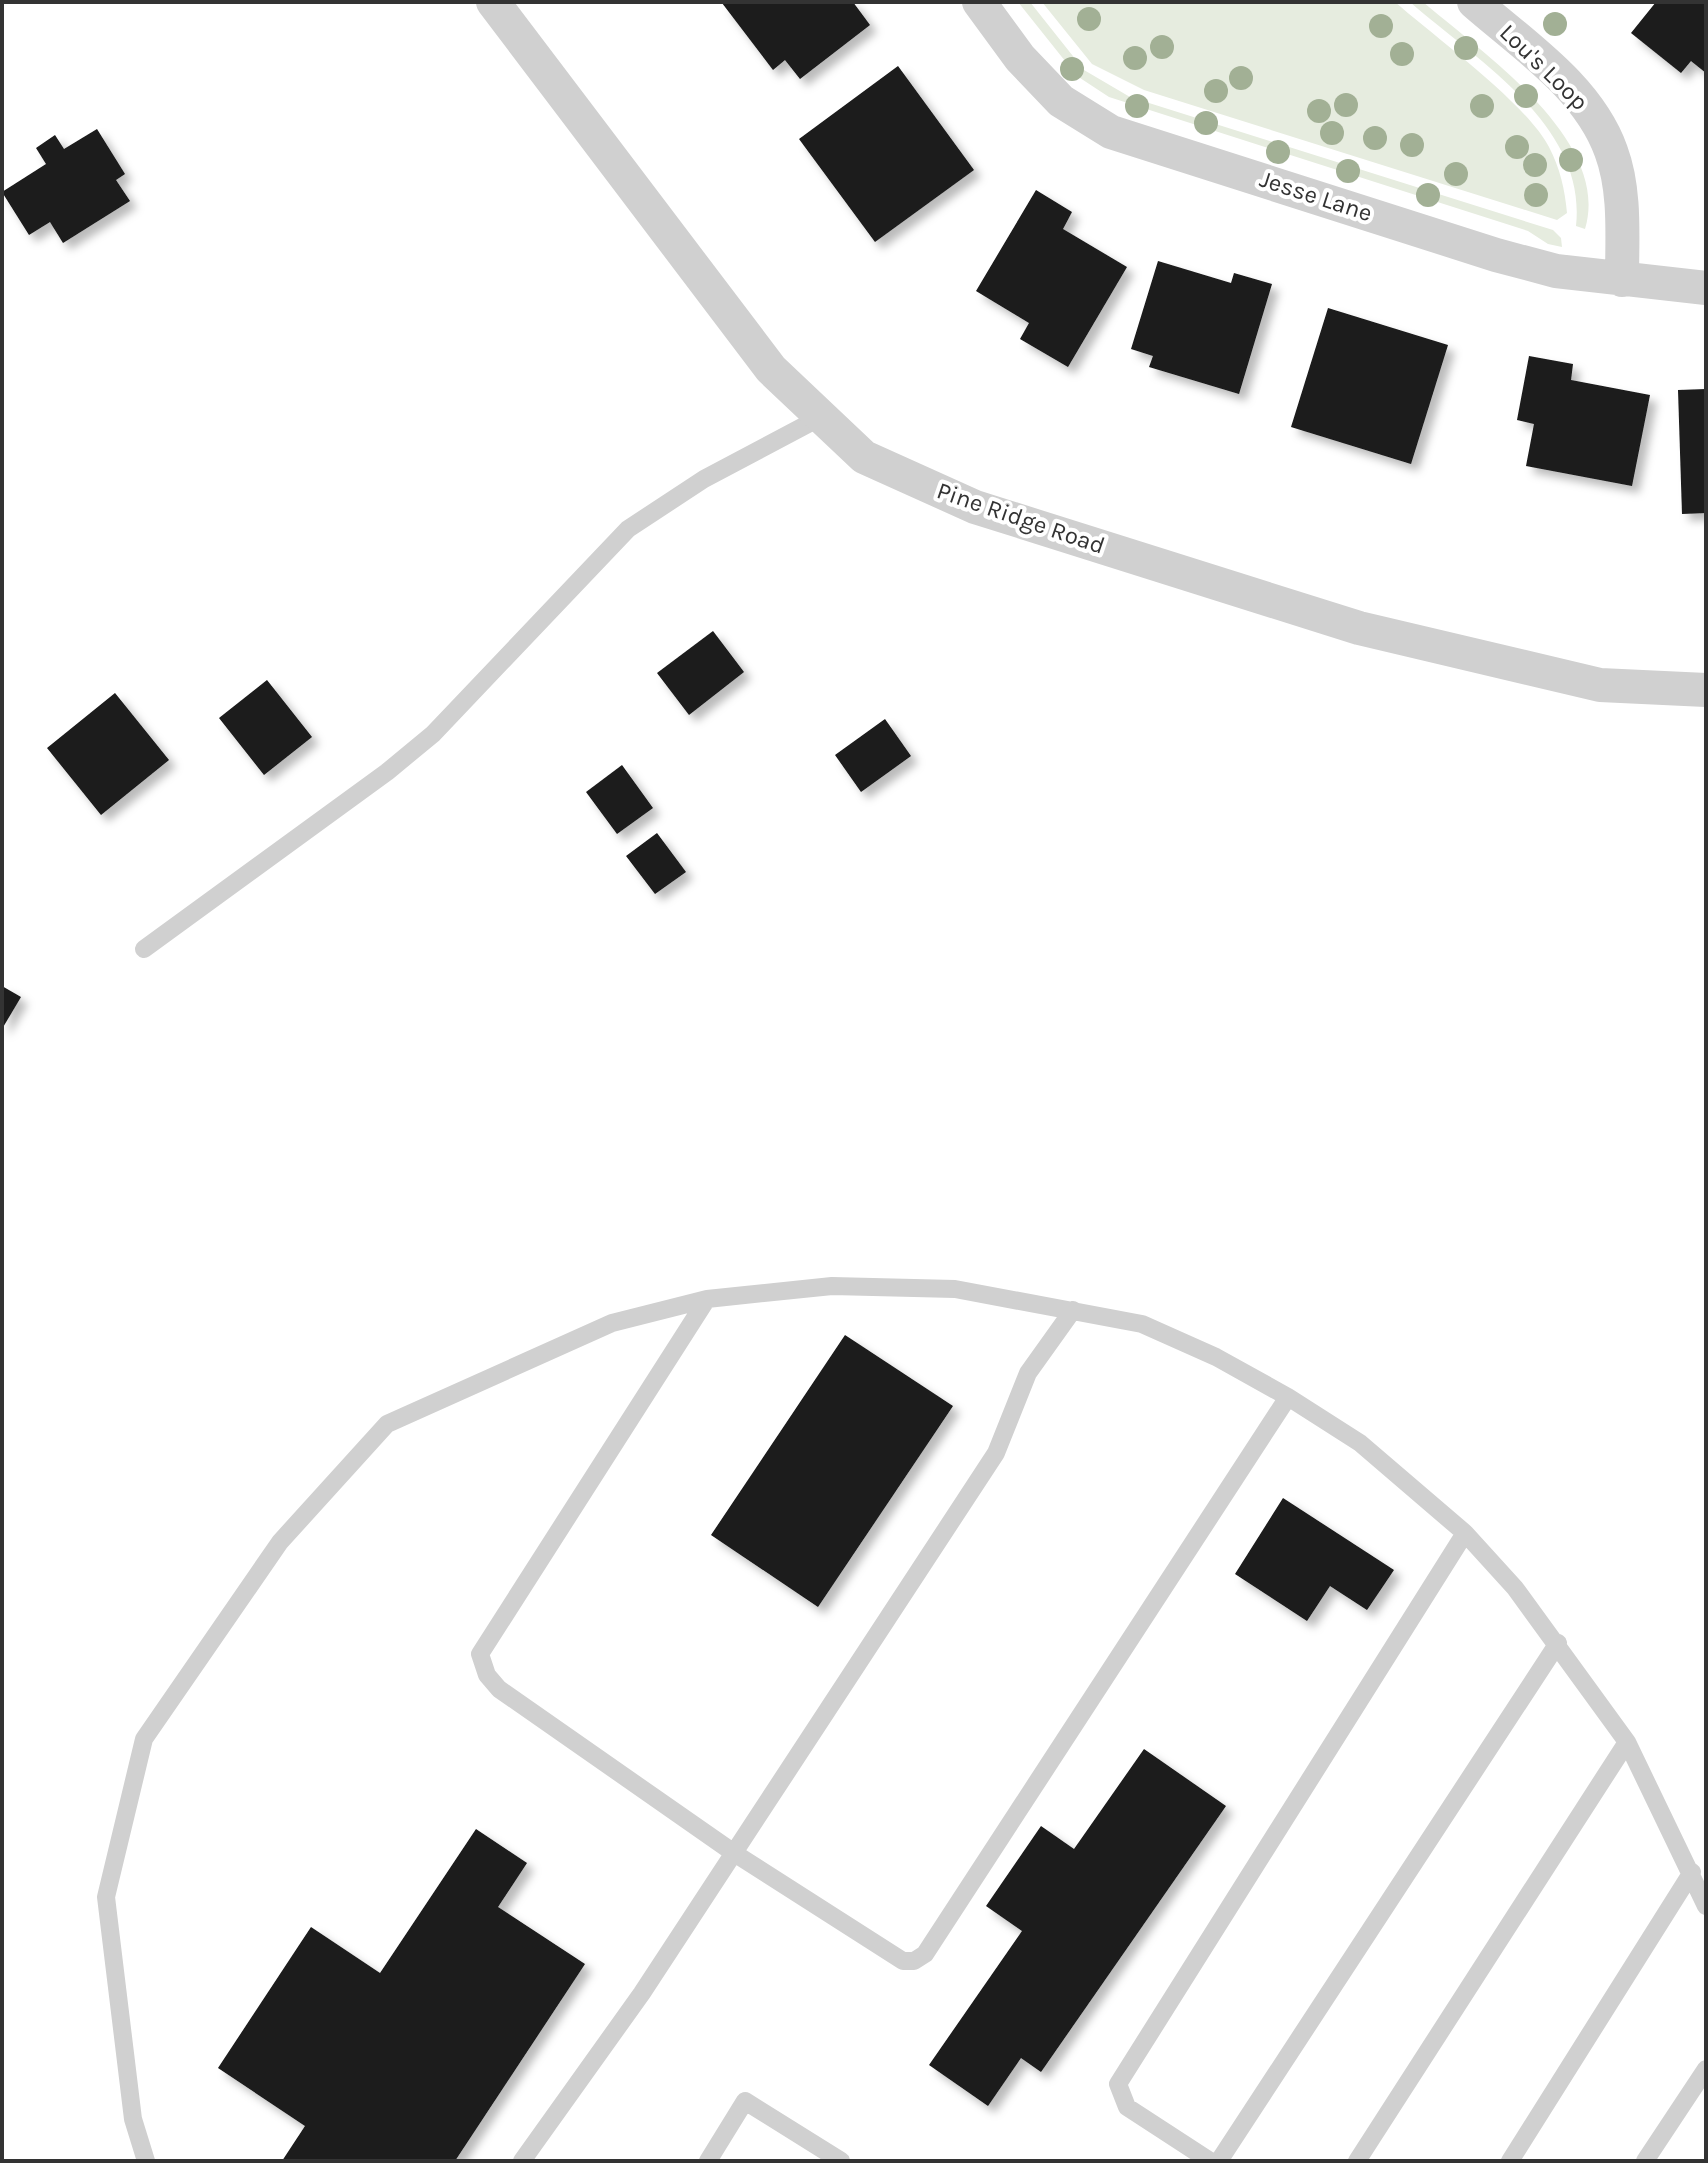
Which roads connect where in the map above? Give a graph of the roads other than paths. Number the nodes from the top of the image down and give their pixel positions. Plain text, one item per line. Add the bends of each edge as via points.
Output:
1 (493, 2) edge
2 (979, 2) edge
3 (1474, 2) edge
4 (1622, 280) junction
5 (1706, 288) edge
6 (821, 417) junction
7 (1706, 690) edge
8 (144, 949) dead end
9 (707, 1299) junction
10 (1073, 1310) junction
11 (1288, 1397) junction
12 (1465, 1533) junction
13 (1558, 1643) junction
14 (1627, 1742) junction
15 (734, 1853) junction
16 (1692, 1872) junction
17 (1706, 1906) edge
18 (1706, 2069) edge
19 (146, 2161) edge
20 (522, 2161) edge
21 (708, 2161) edge
22 (841, 2161) edge
23 (1210, 2161) edge
24 (1219, 2161) edge
25 (1357, 2161) edge
26 (1510, 2161) edge
27 (1645, 2161) edge

1 - 6 street, Pine Ridge Road via 771,369
2 - 4 street, Jesse Lane via 1020,58 1061,101 1111,132 1496,255 1556,271
3 - 4 street, Lou's Loop via 1568,84 1595,118 1612,152 1621,191
4 - 5 street, Jesse Lane
6 - 7 street, Pine Ridge Road via 864,457 975,507 1359,628 1600,685
6 - 8 lane via 704,479 628,529 433,734
9 - 10 lane via 832,1286 955,1289
9 - 15 lane via 480,1654 499,1689
9 - 19 lane via 612,1323 387,1424 280,1542 144,1739 106,1897 133,2119
10 - 11 lane via 1142,1324
10 - 15 lane via 1028,1373 996,1453
11 - 12 lane via 1360,1443
11 - 15 lane via 925,1954 903,1961
12 - 13 lane
12 - 23 lane via 1118,2084 1127,2107
13 - 14 lane
13 - 24 lane
14 - 16 lane
14 - 25 lane
15 - 20 lane
16 - 17 lane
16 - 26 lane
18 - 27 lane
21 - 22 lane via 745,2101

